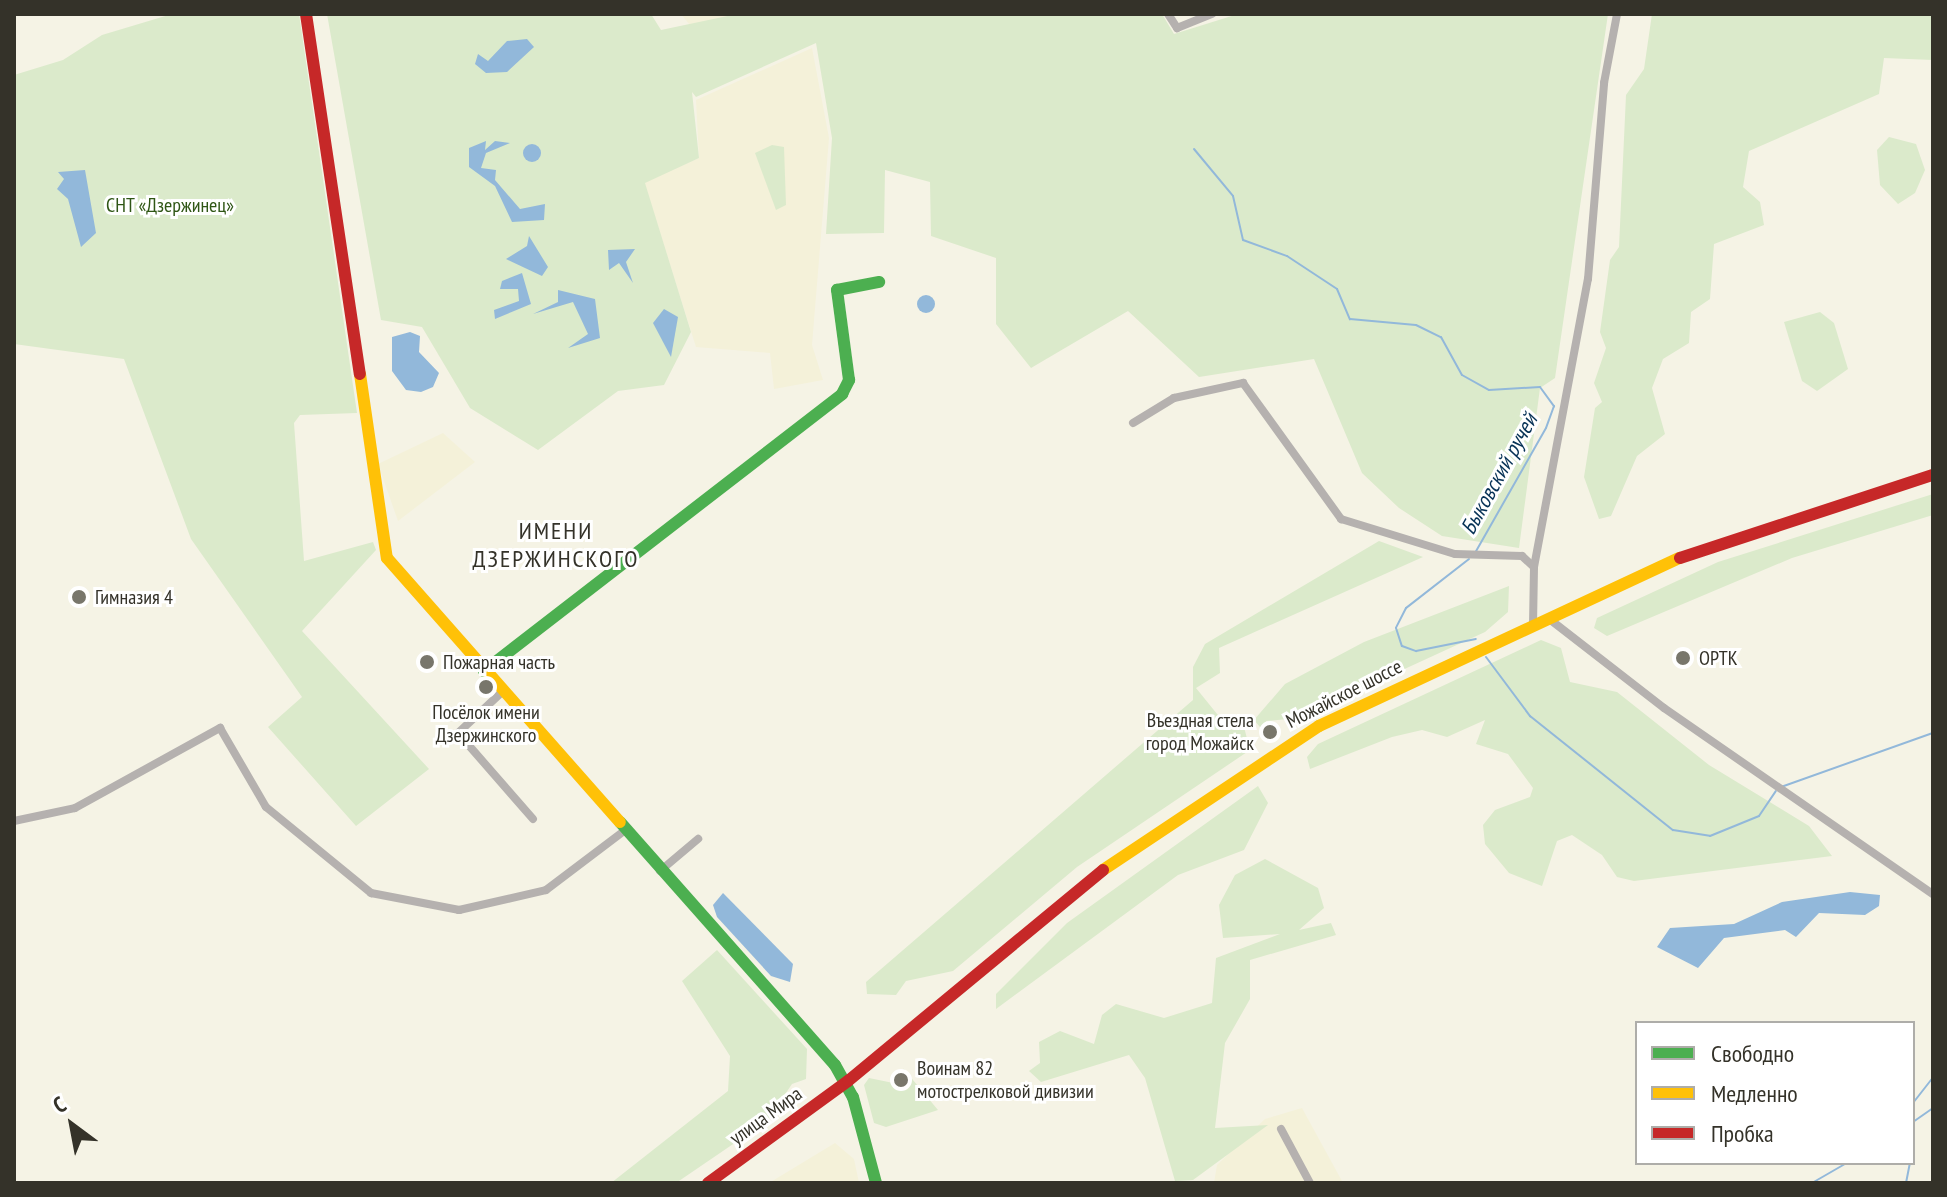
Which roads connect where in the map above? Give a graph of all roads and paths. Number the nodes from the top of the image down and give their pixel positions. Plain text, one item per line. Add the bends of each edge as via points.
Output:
1 (306, 14) edge
2 (1168, 14) edge
3 (1212, 14) edge
4 (1617, 14) edge
5 (879, 282) dead end
6 (1133, 423) dead end
7 (1933, 475) edge
8 (1534, 567) junction
9 (1548, 618) junction
10 (1533, 625) junction
11 (484, 671) junction
12 (502, 692) junction
13 (533, 819) dead end
14 (14, 821) edge
15 (624, 831) junction
16 (698, 839) dead end
17 (660, 871) junction
18 (1933, 894) edge
19 (848, 1081) junction
20 (1281, 1129) dead end
21 (708, 1183) edge
22 (876, 1183) edge
23 (1310, 1183) edge

1 - 11 street via 381,545 399,576
2 - 3 street via 1177,28
4 - 8 street via 1604,83 1588,279
5 - 11 street via 837,290 849,380 842,394
6 - 8 street via 1174,398 1243,383 1341,519 1455,554 1522,556
7 - 9 street, Можайское шоссе via 1705,548
8 - 10 street
9 - 10 street, Можайское шоссе
9 - 18 street via 1664,708
10 - 19 street, Можайское шоссе via 1337,716 1194,807 1081,886
11 - 12 street
12 - 13 street via 458,733
12 - 15 street
14 - 15 street via 75,808 220,728 266,807 371,893 459,910 546,890
15 - 17 street
16 - 17 street
17 - 19 street
19 - 21 street, улица Мира
19 - 22 street
20 - 23 street

